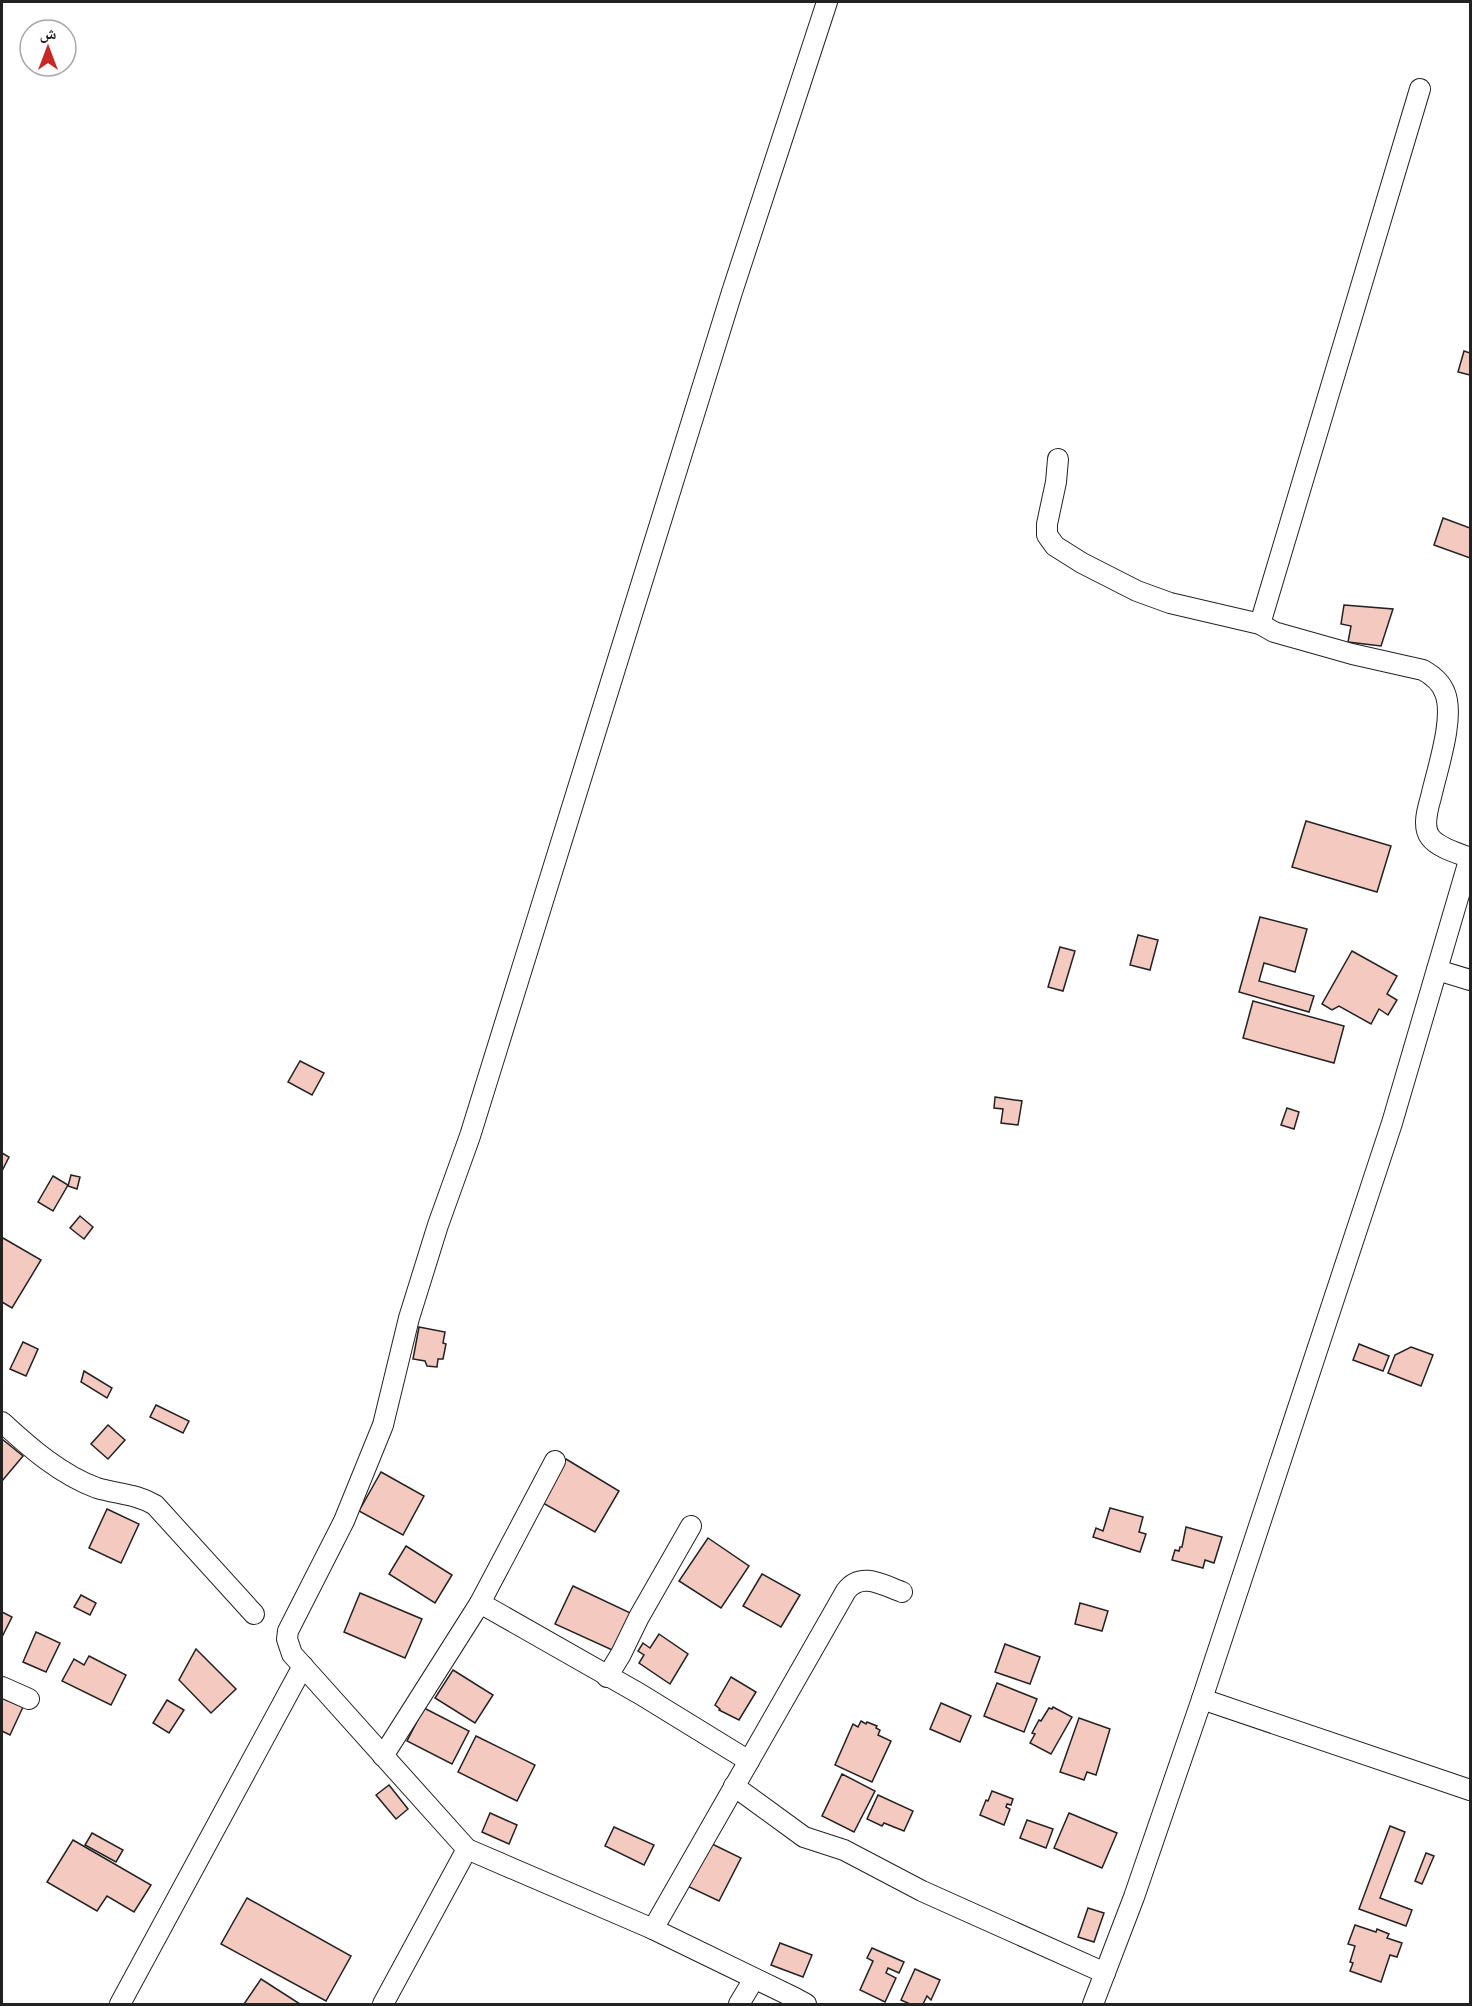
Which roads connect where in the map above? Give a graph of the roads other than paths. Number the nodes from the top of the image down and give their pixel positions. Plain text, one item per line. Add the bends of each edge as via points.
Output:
1 (827, 2) edge
2 (1420, 89) dead end
3 (1058, 459) dead end
4 (1260, 624) junction
5 (1470, 858) edge
6 (1437, 970) junction
7 (1470, 980) edge
8 (2, 1422) edge
9 (555, 1461) dead end
10 (691, 1526) dead end
11 (902, 1592) dead end
12 (480, 1603) junction
13 (254, 1614) dead end
14 (303, 1666) junction
15 (608, 1677) junction
16 (2, 1687) edge
17 (29, 1699) dead end
18 (1202, 1699) junction
19 (384, 1756) junction
20 (749, 1761) junction
21 (734, 1786) junction
22 (1470, 1790) edge
23 (467, 1849) junction
24 (653, 1929) junction
25 (1105, 1973) junction
26 (754, 1979) junction
27 (120, 2004) edge
28 (383, 2004) edge
29 (739, 2004) edge
30 (806, 2004) edge
31 (1093, 2004) edge

1 - 14 street via 732,292 470,1136 409,1318 384,1425 344,1521 288,1631 288,1646
2 - 4 street
3 - 4 street via 1046,531 1055,546 1137,591 1170,603
4 - 5 street via 1274,632 1423,670 1438,682 1447,702 1448,721 1426,814 1427,831 1441,846
5 - 6 street
6 - 7 street
6 - 18 street via 1392,1123
8 - 13 street via 53,1464 81,1481 155,1505
9 - 12 street
10 - 15 street
11 - 20 street via 867,1580 849,1586
12 - 15 street
12 - 19 street
14 - 19 street
14 - 27 street
15 - 20 street
16 - 17 street
18 - 22 street
18 - 25 street
19 - 23 street
20 - 21 street
21 - 24 street
21 - 25 street via 804,1837 844,1850 922,1891
23 - 24 street
23 - 28 street
24 - 26 street
25 - 31 street
26 - 29 street
26 - 30 street

